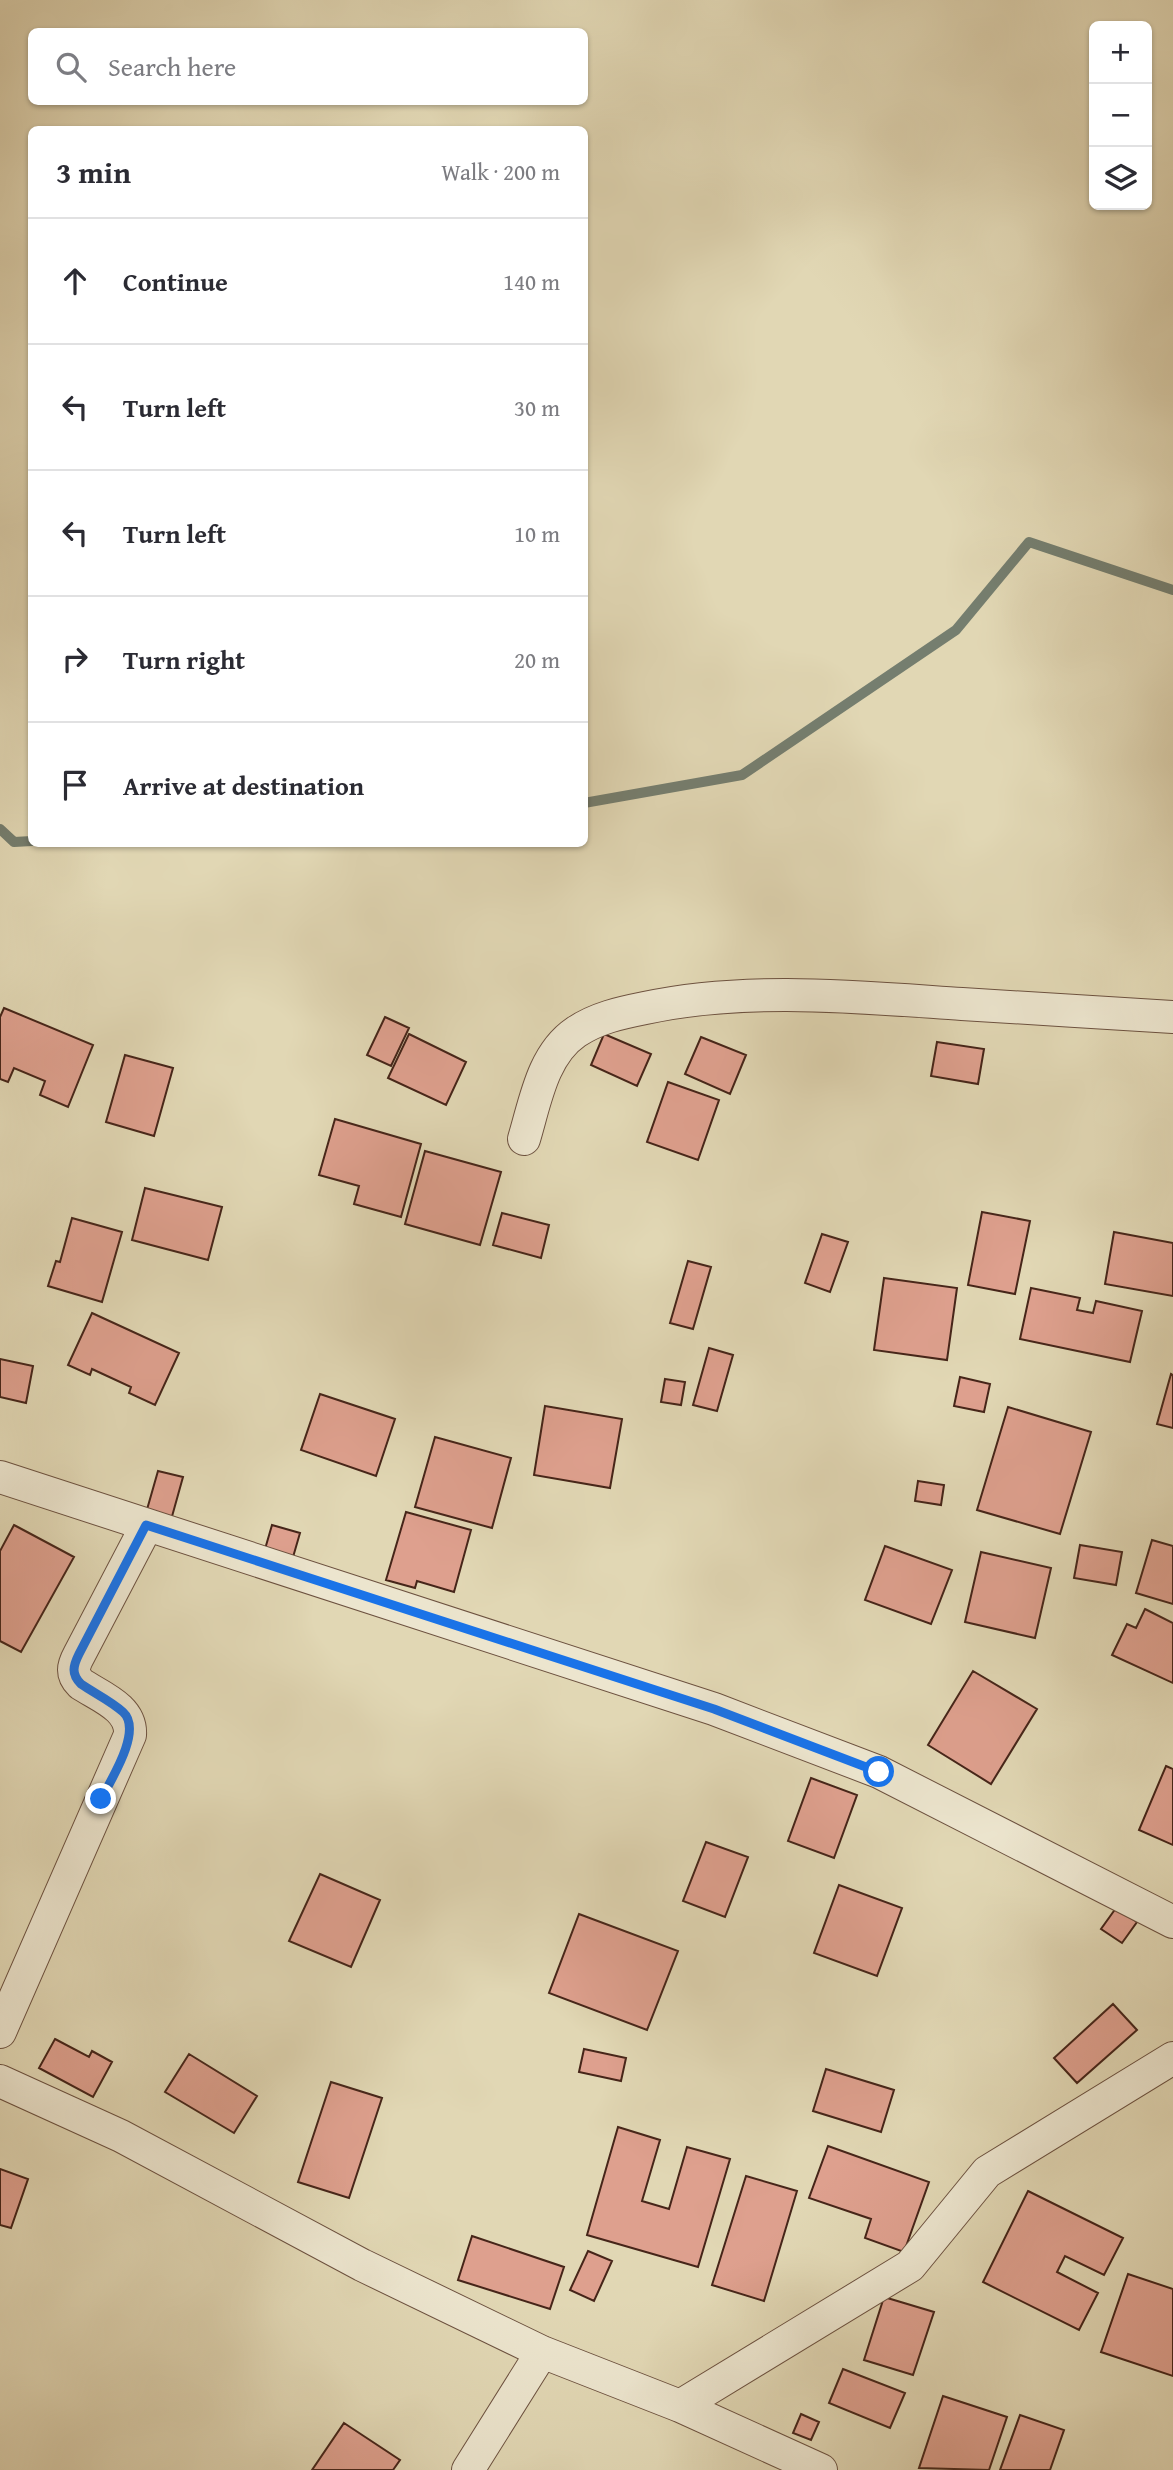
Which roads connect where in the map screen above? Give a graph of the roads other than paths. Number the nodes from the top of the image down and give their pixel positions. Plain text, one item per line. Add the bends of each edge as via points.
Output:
1 (1173, 1017) edge
2 (524, 1139) dead end
3 (0, 1478) edge
4 (146, 1525) junction
5 (1173, 1922) edge
6 (0, 2032) edge
7 (1173, 2058) edge
8 (0, 2081) edge
9 (542, 2352) junction
10 (680, 2406) junction
11 (468, 2470) edge
12 (821, 2470) edge

1 - 2 street via 773,995 656,1005 607,1016 574,1033 548,1063
3 - 4 street
4 - 5 street via 714,1709 866,1768
4 - 6 street via 74,1670 75,1679 124,1713 130,1735
7 - 10 street via 987,2172 910,2266
8 - 9 street via 121,2136 362,2265
9 - 10 street
9 - 11 street
10 - 12 street

